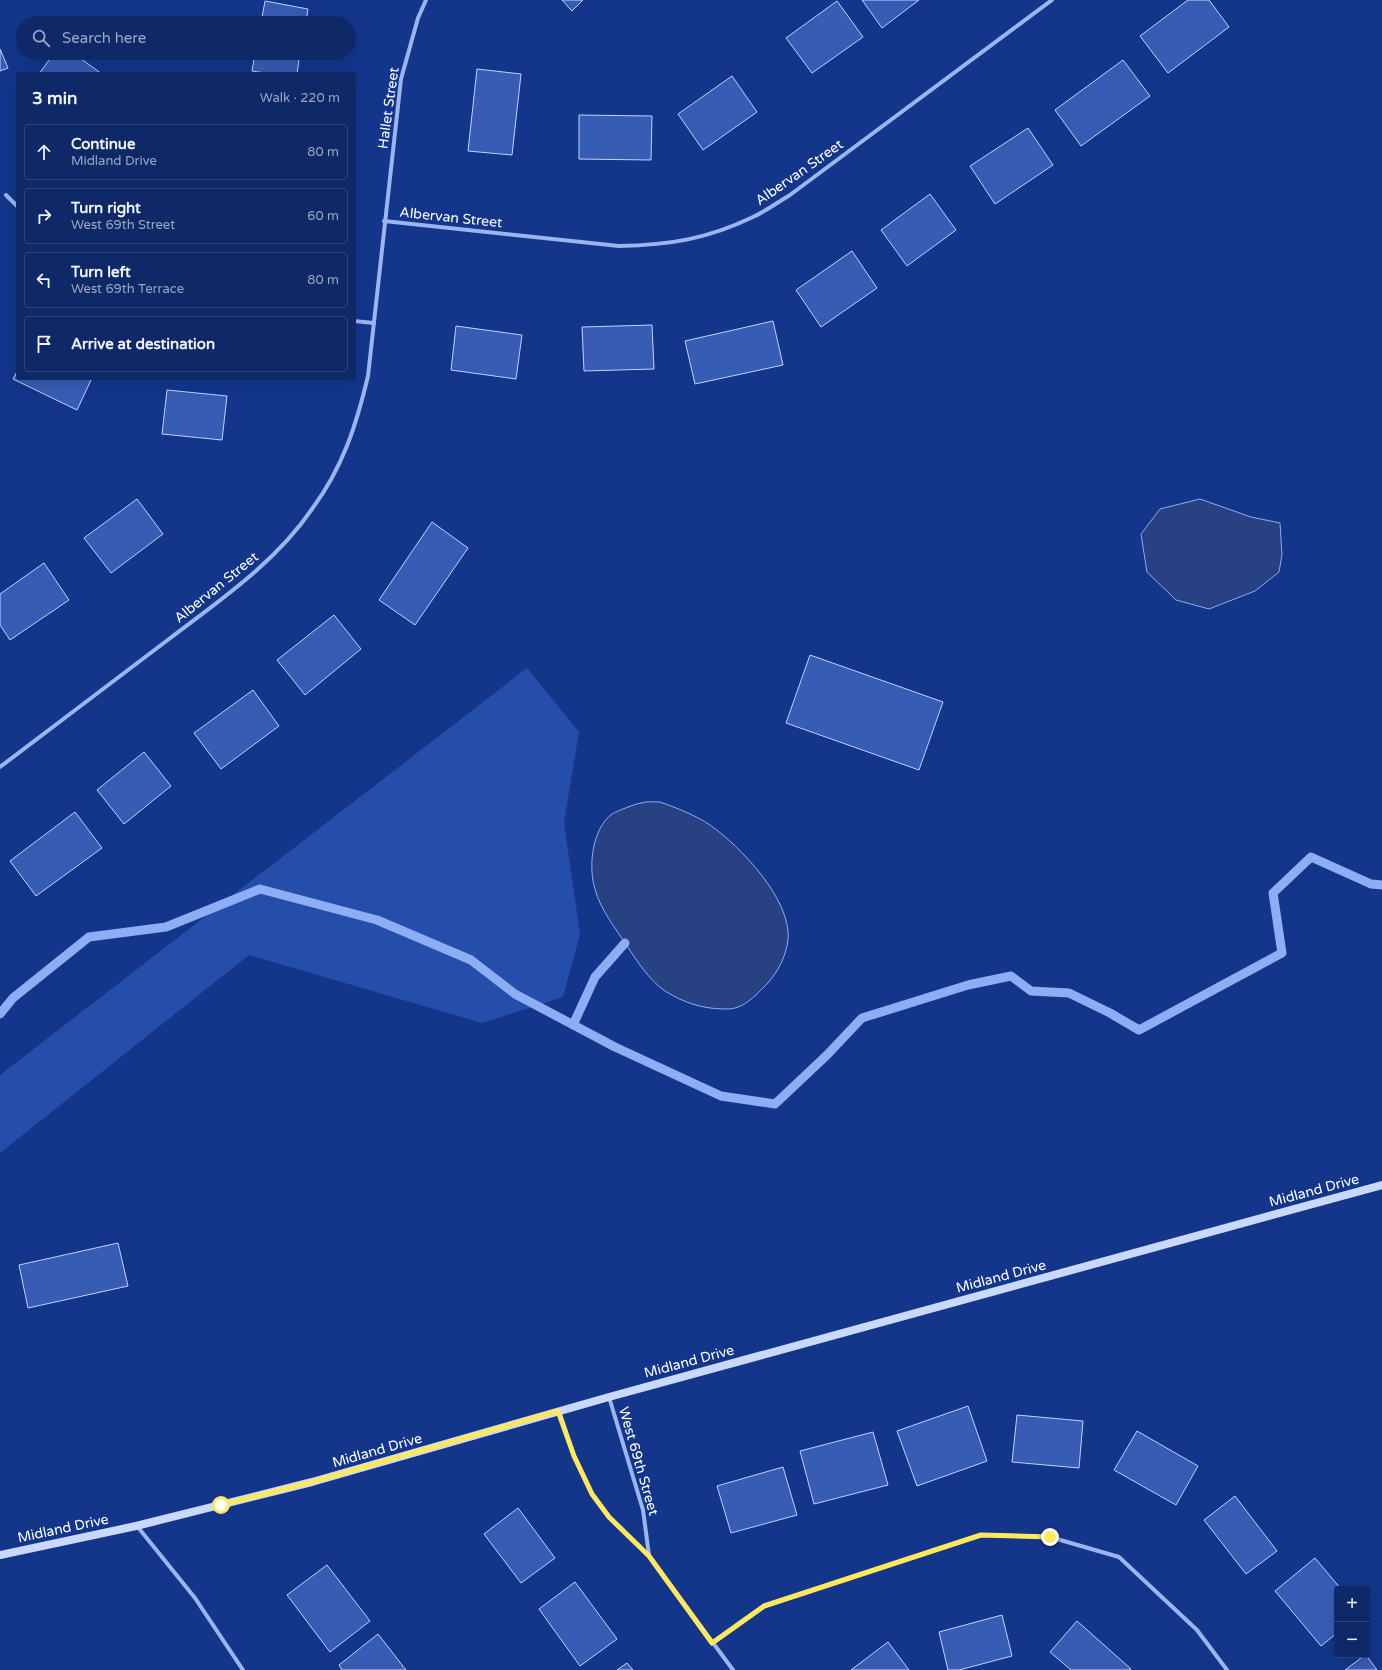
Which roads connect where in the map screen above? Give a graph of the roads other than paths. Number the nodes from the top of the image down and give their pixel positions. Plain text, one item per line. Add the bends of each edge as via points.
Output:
1 (426, 0) edge
2 (1052, 0) edge
3 (6, 195) dead end
4 (16, 205) edge
5 (384, 221) junction
6 (356, 321) edge
7 (374, 323) junction
8 (0, 767) edge
9 (1382, 1185) edge
10 (609, 1397) junction
11 (558, 1411) junction
12 (136, 1526) junction
13 (0, 1555) edge
14 (649, 1556) junction
15 (712, 1643) junction
16 (243, 1670) edge
17 (733, 1670) edge
18 (1227, 1670) edge

1 - 5 street, Hallet Street via 418,18 401,79
2 - 5 street, Albervan Street via 790,195 754,216 709,235 682,242 619,246
3 - 4 street
5 - 7 street, Albervan Street
6 - 7 street
7 - 8 street, Albervan Street via 368,376 357,422 330,483 293,535 248,579
9 - 10 street, Midland Drive
10 - 11 street, Midland Drive
10 - 14 street, West 69th Street via 643,1510
11 - 12 street, Midland Drive via 312,1482
11 - 14 street, West 69th Street via 574,1456 592,1494 609,1517
12 - 13 street, Midland Drive
12 - 16 street via 195,1598
14 - 15 street, West 69th Street
15 - 17 street, West 69th Street
15 - 18 street via 764,1606 981,1535 1050,1537 1119,1557 1197,1630

